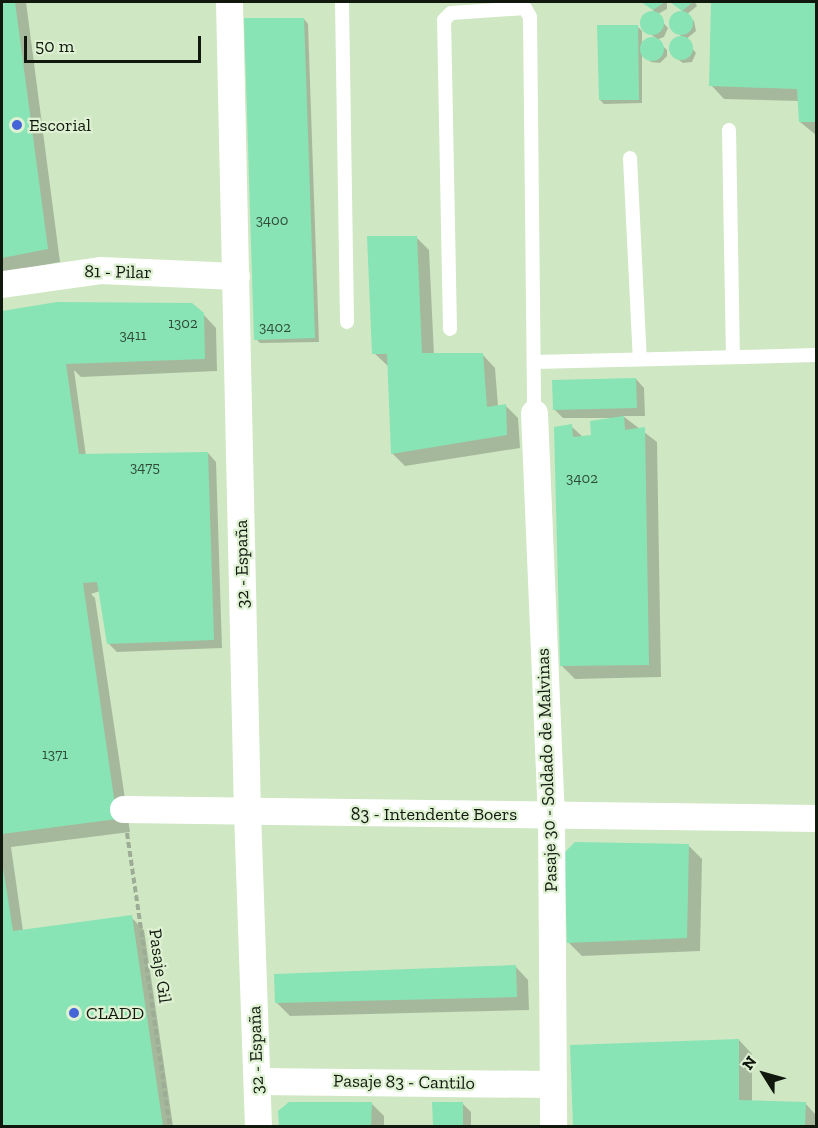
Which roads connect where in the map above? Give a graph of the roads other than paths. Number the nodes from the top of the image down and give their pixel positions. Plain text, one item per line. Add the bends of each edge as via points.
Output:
1 (229, 2) edge
2 (342, 2) edge
3 (729, 130) dead end
4 (630, 158) dead end
5 (236, 276) junction
6 (2, 284) edge
7 (347, 322) dead end
8 (450, 329) dead end
9 (816, 355) edge
10 (733, 357) junction
11 (640, 359) junction
12 (534, 362) junction
13 (534, 413) joint
14 (123, 810) road end
15 (247, 812) junction
16 (550, 814) junction
17 (816, 818) edge
18 (257, 1081) junction
19 (551, 1084) junction
20 (258, 1126) edge
21 (553, 1126) edge

1 - 5 street, 32 - España
2 - 7 lane
3 - 10 lane
4 - 11 lane
5 - 6 street, 81 - Pilar via 100,270
5 - 15 street, 32 - España
8 - 12 lane via 444,20 451,13 525,8 530,17
9 - 10 lane
10 - 11 lane
11 - 12 lane
12 - 13 lane
13 - 16 street, Pasaje 30 - Soldado de Malvinas
14 - 15 street, 83 - Intendente Boers
15 - 16 street, 83 - Intendente Boers
15 - 18 street, 32 - España
16 - 17 street, 83 - Intendente Boers
16 - 19 street, Pasaje 30 - Soldado de Malvinas
18 - 19 street, Pasaje 83 - Cantilo
18 - 20 street, 32 - España
19 - 21 street, Pasaje 30 - Soldado de Malvinas

